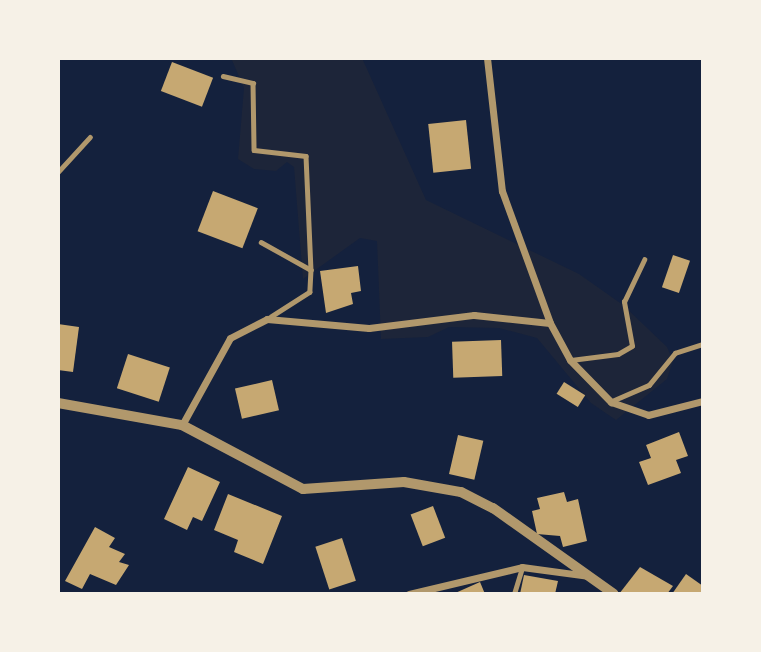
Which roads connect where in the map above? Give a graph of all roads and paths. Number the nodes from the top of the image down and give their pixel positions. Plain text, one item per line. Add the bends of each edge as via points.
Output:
1 (487, 58) edge
2 (223, 76) dead end
3 (90, 137) dead end
4 (58, 172) edge
5 (261, 242) dead end
6 (644, 260) dead end
7 (311, 270) junction
8 (267, 319) junction
9 (550, 323) junction
10 (703, 344) edge
11 (570, 360) junction
12 (703, 401) edge
13 (611, 402) junction
14 (58, 403) edge
15 (182, 425) junction
16 (522, 567) junction
17 (589, 576) junction
18 (409, 594) edge
19 (514, 594) edge
20 (614, 594) edge

1 - 9 street via 502,191
2 - 7 lane via 253,83 254,150 306,156
3 - 4 lane
5 - 7 lane
6 - 11 lane via 624,302 632,346 618,354
7 - 8 lane via 310,292 302,302
8 - 9 street via 369,328 474,315
8 - 15 street via 230,338
9 - 11 street
10 - 13 lane via 676,353 649,385
11 - 13 street
12 - 13 street via 648,415
14 - 15 street
15 - 17 street via 303,489 404,482 461,492 493,508
16 - 17 street
16 - 18 street
16 - 19 lane
17 - 20 street

